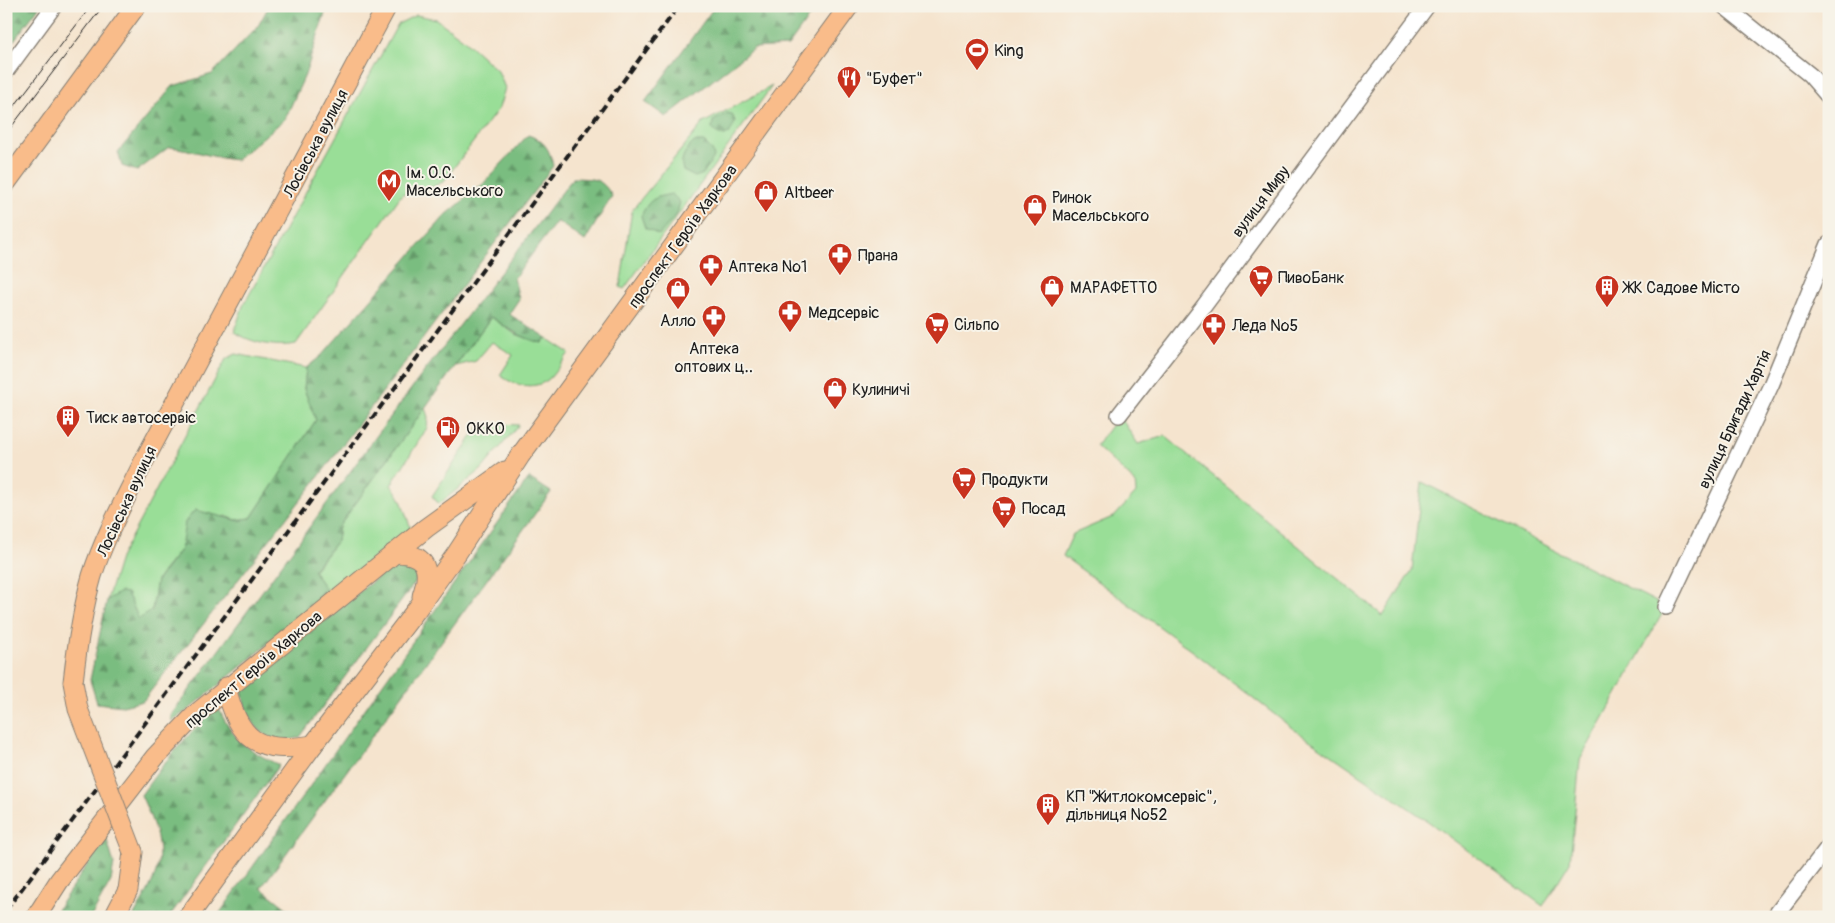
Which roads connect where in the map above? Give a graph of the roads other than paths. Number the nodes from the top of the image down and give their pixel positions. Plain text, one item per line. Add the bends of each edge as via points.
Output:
1 (54, 6) edge
2 (136, 6) edge
3 (387, 6) edge
4 (849, 6) edge
5 (1427, 6) edge
6 (1724, 6) edge
7 (6, 71) edge
8 (1829, 97) edge
9 (6, 183) edge
10 (1829, 244) edge
11 (1119, 415) dead end
12 (514, 465) junction
13 (394, 554) junction
14 (1666, 607) dead end
15 (417, 609) junction
16 (226, 687) junction
17 (313, 745) junction
18 (1829, 846) edge
19 (36, 917) edge
20 (114, 917) edge
21 (188, 917) edge
22 (1774, 917) edge

1 - 7 street
2 - 9 main road
3 - 20 main road, Лосівська вулиця, bridge via 146,457 92,576 79,629 72,682 78,709 133,852 128,890
4 - 12 main road, проспект Героїв Харкова
5 - 11 street, вулиця Миру
6 - 8 street via 1810,75
10 - 14 street, вулиця Бригади Хартія via 1770,385
12 - 13 main road, проспект Героїв Харкова
12 - 15 main road, проспект Героїв Харкова
13 - 15 main road via 413,555 425,565 427,574
13 - 16 main road, проспект Героїв Харкова
15 - 17 main road, проспект Героїв Харкова
16 - 17 main road via 240,728 250,738 280,749
16 - 19 main road, проспект Героїв Харкова via 155,757 59,881
17 - 21 main road, проспект Героїв Харкова
18 - 22 street

